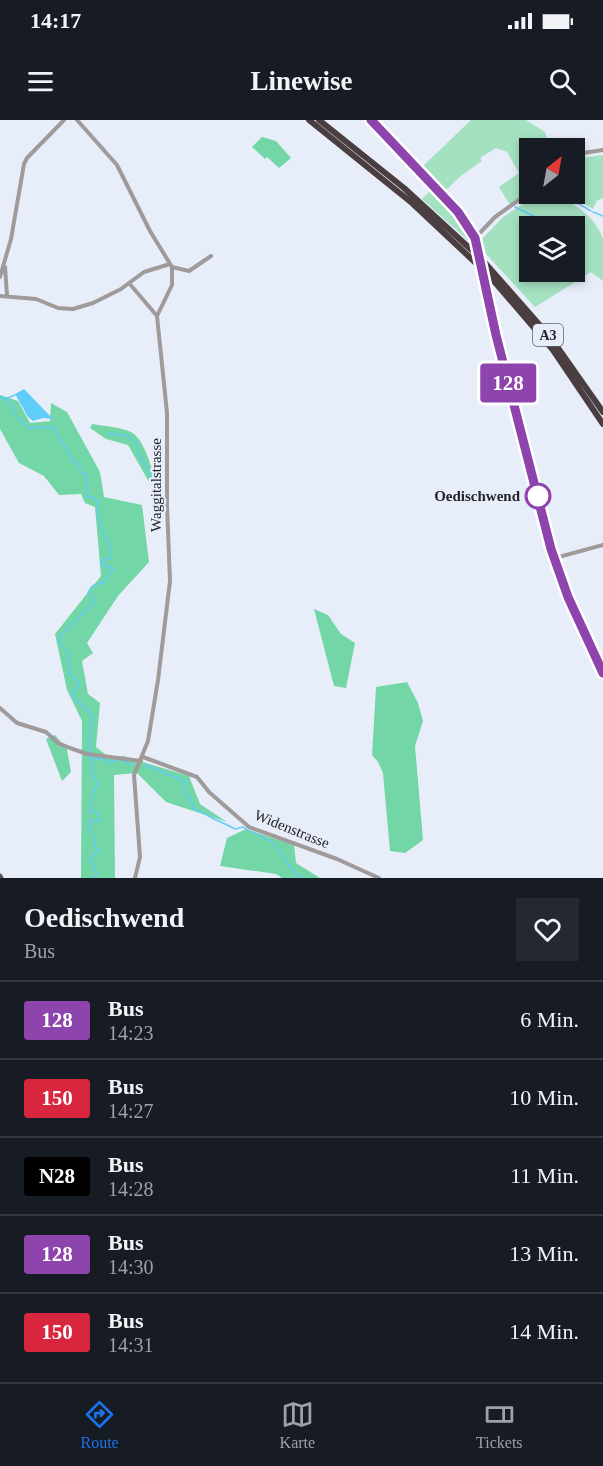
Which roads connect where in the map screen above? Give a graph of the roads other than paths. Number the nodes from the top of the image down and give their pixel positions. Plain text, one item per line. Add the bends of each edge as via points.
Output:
1 (64, 120) edge
2 (77, 120) edge
3 (309, 120) edge
4 (319, 120) edge
5 (371, 120) edge
6 (603, 150) edge
7 (585, 153) edge
8 (519, 200) edge
9 (475, 238) junction
10 (211, 256) dead end
11 (4, 263) junction
12 (482, 264) junction
13 (171, 266) junction
14 (0, 278) edge
15 (129, 283) junction
16 (8, 295) junction
17 (0, 296) edge
18 (157, 316) junction
19 (603, 412) edge
20 (603, 424) edge
21 (603, 545) edge
22 (554, 558) junction
23 (603, 673) edge
24 (0, 708) edge
25 (142, 759) junction
26 (135, 878) edge
27 (379, 878) edge

1 - 11 street via 25,161
2 - 13 street via 117,165
3 - 12 highway, A3
4 - 12 highway, A3, bridge via 404,188
5 - 9 main road via 458,212
6 - 7 street
8 - 9 street
9 - 22 main road
10 - 13 street via 189,271
11 - 14 street
11 - 16 street
12 - 19 highway, A3 via 550,338
12 - 20 highway, A3, bridge via 553,350
13 - 15 street via 144,272
13 - 18 street via 172,285
15 - 16 street via 73,309
15 - 18 street
16 - 17 street
18 - 25 street, Waggitalstrasse via 167,413 170,581 158,680
21 - 22 street
22 - 23 main road
24 - 25 street, Widenstrasse via 17,723 46,732 58,743 89,754
25 - 26 street, Waggitalstrasse via 134,775 141,858
25 - 27 street, Widenstrasse via 197,777 208,792 249,827

